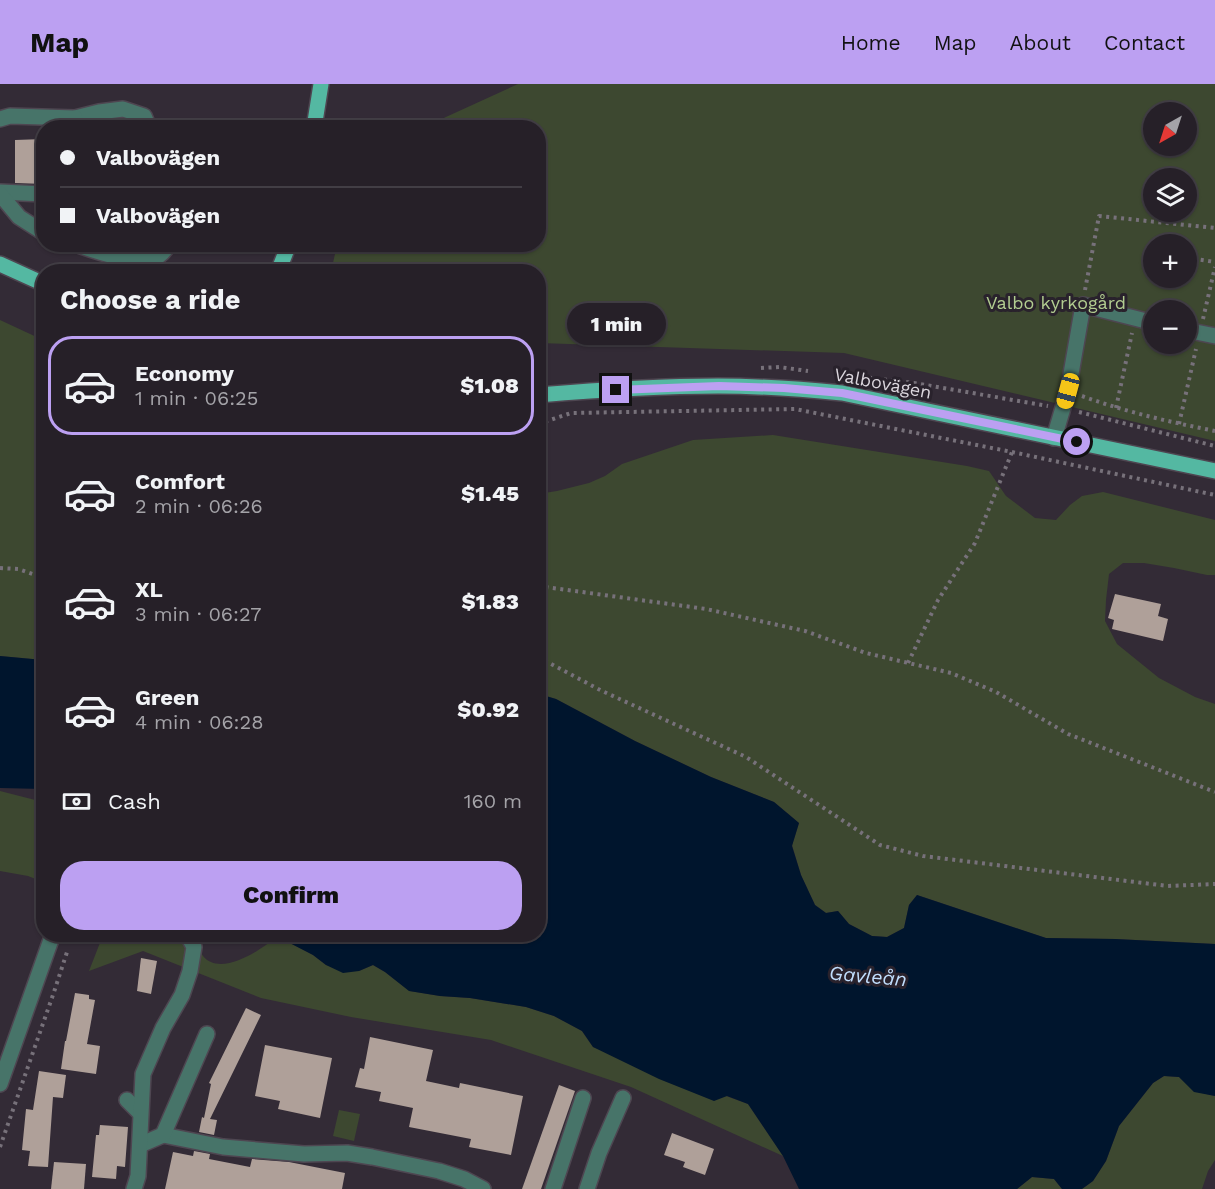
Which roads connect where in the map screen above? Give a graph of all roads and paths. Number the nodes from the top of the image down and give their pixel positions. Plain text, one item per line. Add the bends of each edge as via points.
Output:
1 (321, 84) edge
2 (0, 119) edge
3 (53, 120) edge
4 (80, 120) edge
5 (146, 120) edge
6 (315, 120) edge
7 (0, 193) edge
8 (36, 194) edge
9 (36, 228) edge
10 (1215, 228) edge
11 (99, 252) edge
12 (165, 252) edge
13 (1197, 259) edge
14 (1215, 262) edge
15 (0, 264) edge
16 (1215, 267) edge
17 (36, 280) edge
18 (1083, 305) junction
19 (1135, 319) junction
20 (1143, 321) edge
21 (1200, 333) edge
22 (1068, 391) junction
23 (546, 394) edge
24 (1116, 408) junction
25 (546, 421) edge
26 (1179, 424) junction
27 (1215, 431) edge
28 (1054, 438) junction
29 (1012, 452) junction
30 (1215, 471) edge
31 (1215, 495) edge
32 (0, 568) edge
33 (36, 575) edge
34 (546, 587) edge
35 (546, 661) edge
36 (908, 663) junction
37 (1215, 792) edge
38 (1215, 884) edge
39 (50, 942) edge
40 (191, 942) edge
41 (70, 944) dead end
42 (207, 1034) dead end
43 (0, 1084) edge
44 (583, 1098) dead end
45 (623, 1098) dead end
46 (127, 1100) dead end
47 (140, 1113) junction
48 (163, 1135) junction
49 (140, 1144) junction
50 (0, 1147) edge
51 (134, 1189) edge
52 (483, 1189) edge
53 (553, 1189) edge
54 (587, 1189) edge

1 - 6 main road
2 - 3 street via 10,116
4 - 5 street via 99,112 123,109
7 - 8 street
7 - 9 street via 19,218
10 - 18 path via 1100,216
11 - 12 street via 134,260 150,260
13 - 14 path
15 - 17 main road
16 - 21 path
18 - 19 street
18 - 22 street
19 - 20 street
19 - 24 path
21 - 26 path
22 - 24 path
22 - 28 street
23 - 28 main road, Valbovägen via 657,387 784,388 842,393
24 - 26 path
25 - 29 path via 571,413 795,409
26 - 27 path
28 - 30 main road, Valbovägen
29 - 31 path
29 - 36 path via 975,543 938,600
32 - 33 path
34 - 36 path via 706,609 805,631
35 - 38 path via 746,757 880,845 923,856 1168,886
36 - 37 path via 951,673 996,692 1068,734
39 - 43 street
40 - 47 street via 190,971 182,995 142,1074
41 - 50 path
42 - 48 street
44 - 53 street
45 - 54 street
46 - 47 street
47 - 49 street
48 - 49 street
48 - 52 street via 223,1148 372,1157 439,1171
49 - 51 street

